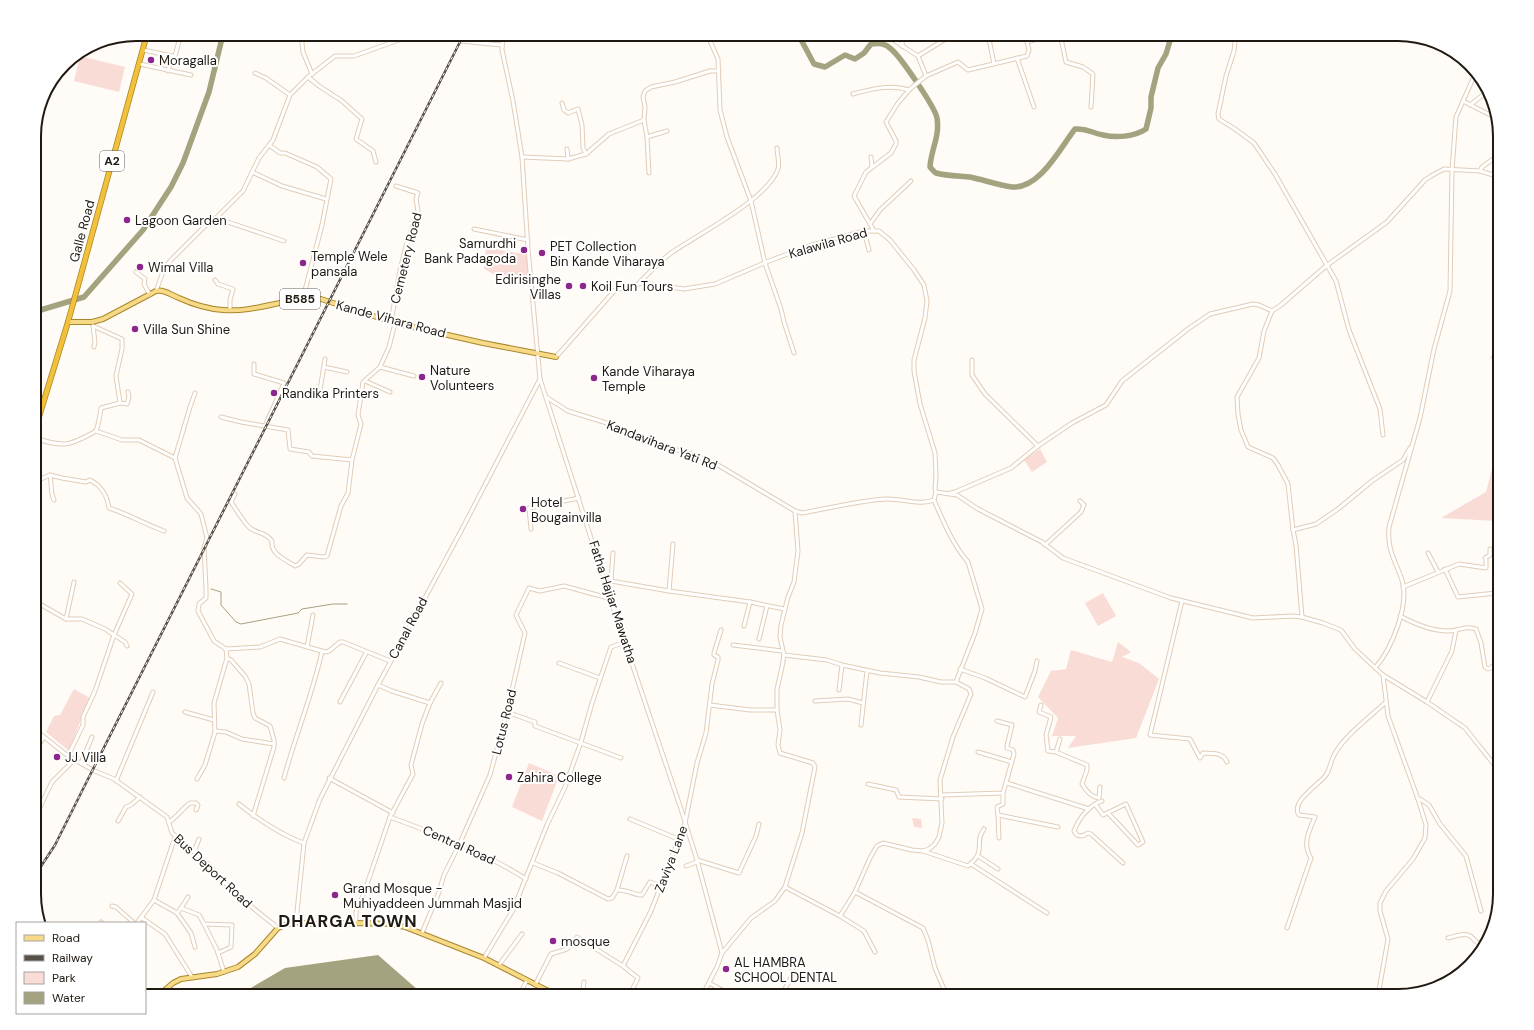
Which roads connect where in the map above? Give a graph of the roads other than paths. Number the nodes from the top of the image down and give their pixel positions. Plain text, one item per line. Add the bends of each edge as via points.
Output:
1 (145, 41) edge
2 (179, 41) edge
3 (302, 41) edge
4 (398, 41) edge
5 (461, 41) edge
6 (502, 41) edge
7 (710, 41) edge
8 (894, 41) edge
9 (902, 41) edge
10 (942, 41) edge
11 (989, 41) edge
12 (1030, 41) edge
13 (1062, 41) edge
14 (1237, 41) edge
15 (501, 45) junction
16 (902, 46) junction
17 (143, 50) junction
18 (172, 56) junction
19 (918, 56) junction
20 (1017, 58) junction
21 (140, 64) junction
22 (994, 64) junction
23 (168, 71) junction
24 (719, 71) junction
25 (255, 73) dead end
26 (312, 74) junction
27 (190, 75) dead end
28 (308, 76) junction
29 (925, 77) junction
30 (1473, 78) edge
31 (910, 90) junction
32 (853, 94) dead end
33 (1483, 94) edge
34 (290, 95) junction
35 (1463, 101) junction
36 (562, 103) dead end
37 (1470, 104) junction
38 (1034, 107) dead end
39 (1091, 107) dead end
40 (1491, 115) edge
41 (644, 120) junction
42 (667, 131) dead end
43 (647, 137) junction
44 (269, 145) junction
45 (777, 148) dead end
46 (567, 149) dead end
47 (586, 154) junction
48 (522, 157) junction
49 (871, 157) dead end
50 (568, 159) junction
51 (1493, 159) edge
52 (376, 162) dead end
53 (872, 167) junction
54 (1452, 170) junction
55 (1480, 171) junction
56 (252, 172) junction
57 (649, 173) dead end
58 (1493, 175) edge
59 (911, 182) dead end
60 (396, 186) dead end
61 (326, 199) junction
62 (751, 201) junction
63 (216, 218) junction
64 (870, 224) junction
65 (474, 229) dead end
66 (874, 231) junction
67 (864, 232) junction
68 (528, 240) junction
69 (284, 241) dead end
70 (869, 250) dead end
71 (765, 263) junction
72 (1326, 266) junction
73 (136, 272) dead end
74 (215, 280) dead end
75 (637, 285) junction
76 (156, 291) junction
77 (150, 294) junction
78 (303, 298) junction
79 (230, 310) junction
80 (1272, 311) junction
81 (69, 320) junction
82 (393, 322) junction
83 (93, 324) junction
84 (94, 347) dead end
85 (538, 353) junction
86 (794, 354) dead end
87 (556, 357) joint
88 (325, 359) dead end
89 (972, 360) dead end
90 (254, 364) dead end
91 (324, 367) junction
92 (380, 367) junction
93 (346, 372) dead end
94 (414, 376) dead end
95 (540, 379) junction
96 (365, 381) junction
97 (320, 390) dead end
98 (128, 392) dead end
99 (390, 392) dead end
100 (195, 393) dead end
101 (546, 397) junction
102 (120, 403) junction
103 (41, 410) edge
104 (221, 417) dead end
105 (265, 426) junction
106 (96, 431) junction
107 (1383, 435) dead end
108 (41, 440) edge
109 (1413, 444) junction
110 (1038, 446) junction
111 (175, 458) junction
112 (352, 460) junction
113 (50, 475) junction
114 (41, 479) edge
115 (936, 492) junction
116 (948, 493) junction
117 (234, 494) dead end
118 (579, 498) junction
119 (54, 500) dead end
120 (934, 500) junction
121 (1080, 501) dead end
122 (795, 512) junction
123 (531, 529) dead end
124 (1293, 530) junction
125 (164, 531) dead end
126 (673, 544) dead end
127 (1045, 545) junction
128 (1490, 549) dead end
129 (1428, 553) dead end
130 (612, 554) dead end
131 (1445, 569) junction
132 (1438, 572) junction
133 (605, 580) junction
134 (611, 580) junction
135 (74, 582) dead end
136 (120, 583) dead end
137 (1403, 587) junction
138 (669, 591) junction
139 (1493, 593) edge
140 (612, 599) junction
141 (1182, 600) junction
142 (750, 602) junction
143 (41, 605) edge
144 (767, 606) junction
145 (784, 610) junction
146 (313, 614) dead end
147 (1400, 616) junction
148 (1302, 617) junction
149 (66, 619) junction
150 (744, 626) dead end
151 (721, 630) dead end
152 (1456, 630) junction
153 (114, 635) junction
154 (759, 640) dead end
155 (626, 642) junction
156 (733, 645) dead end
157 (127, 646) dead end
158 (307, 648) junction
159 (226, 649) junction
160 (322, 651) junction
161 (366, 653) junction
162 (783, 653) junction
163 (227, 658) junction
164 (390, 661) junction
165 (1037, 661) dead end
166 (559, 663) dead end
167 (842, 665) junction
168 (1493, 666) edge
169 (1375, 668) junction
170 (960, 669) junction
171 (867, 671) junction
172 (1383, 675) junction
173 (600, 678) junction
174 (956, 682) junction
175 (441, 683) dead end
176 (378, 685) junction
177 (839, 690) dead end
178 (153, 692) dead end
179 (815, 701) dead end
180 (340, 702) dead end
181 (1386, 702) junction
182 (1427, 702) junction
183 (430, 703) junction
184 (862, 703) junction
185 (710, 705) junction
186 (1041, 705) dead end
187 (777, 710) junction
188 (185, 712) dead end
189 (507, 712) junction
190 (214, 720) junction
191 (997, 721) dead end
192 (861, 725) dead end
193 (215, 731) junction
194 (41, 735) edge
195 (44, 737) junction
196 (92, 737) dead end
197 (1060, 739) dead end
198 (41, 742) edge
199 (581, 742) junction
200 (274, 744) junction
201 (978, 752) dead end
202 (1056, 752) junction
203 (68, 756) junction
204 (621, 758) dead end
205 (74, 760) junction
206 (1012, 762) junction
207 (1227, 762) dead end
208 (1493, 763) edge
209 (81, 764) junction
210 (91, 769) dead end
211 (95, 771) dead end
212 (284, 778) dead end
213 (329, 778) junction
214 (197, 779) dead end
215 (116, 781) junction
216 (1007, 783) junction
217 (868, 784) dead end
218 (1100, 788) dead end
219 (1003, 793) junction
220 (140, 796) junction
221 (942, 797) junction
222 (1418, 799) junction
223 (1100, 800) junction
224 (239, 804) dead end
225 (1095, 804) junction
226 (41, 805) edge
227 (1089, 809) junction
228 (196, 810) dead end
229 (393, 813) junction
230 (1108, 813) junction
231 (998, 815) junction
232 (254, 816) junction
233 (390, 817) junction
234 (630, 819) dead end
235 (118, 821) dead end
236 (169, 822) junction
237 (685, 823) junction
238 (759, 824) dead end
239 (1058, 827) dead end
240 (984, 829) dead end
241 (175, 837) junction
242 (999, 838) dead end
243 (199, 839) dead end
244 (678, 839) junction
245 (304, 843) junction
246 (459, 845) junction
247 (923, 851) junction
248 (194, 852) junction
249 (627, 856) dead end
250 (978, 856) junction
251 (697, 861) junction
252 (533, 863) junction
253 (1123, 863) dead end
254 (971, 864) junction
255 (686, 866) dead end
256 (998, 869) dead end
257 (526, 879) junction
258 (660, 886) junction
259 (785, 887) junction
260 (617, 890) junction
261 (855, 892) junction
262 (188, 897) dead end
263 (154, 900) junction
264 (112, 906) dead end
265 (181, 908) junction
266 (1481, 911) dead end
267 (176, 913) junction
268 (1047, 913) dead end
269 (840, 916) junction
270 (142, 918) junction
271 (133, 922) edge
272 (138, 922) edge
273 (296, 922) junction
274 (356, 923) junction
275 (204, 924) junction
276 (278, 928) junction
277 (1288, 928) dead end
278 (422, 933) junction
279 (522, 934) dead end
280 (1448, 938) dead end
281 (1479, 944) edge
282 (195, 946) dead end
283 (722, 952) junction
284 (875, 952) dead end
285 (218, 953) junction
286 (484, 958) junction
287 (790, 960) dead end
288 (499, 965) junction
289 (623, 966) junction
290 (224, 972) junction
291 (192, 977) junction
292 (527, 980) junction
293 (584, 982) dead end
294 (709, 983) junction
295 (535, 985) junction
296 (166, 989) edge
297 (522, 989) edge
298 (543, 989) edge
299 (583, 989) edge
300 (632, 989) edge
301 (706, 989) edge
302 (720, 989) edge
303 (785, 989) edge
304 (944, 989) edge
305 (1379, 989) edge

1 - 17 highway, Galle Road / A2
2 - 18 street via 175,56
3 - 26 street via 303,52
4 - 26 street via 354,56 335,56
5 - 15 street
6 - 15 street, Fatha Hajiar Mawatha
7 - 24 street via 718,59
8 - 16 street
9 - 16 street
10 - 19 street
11 - 22 street
12 - 20 street via 1027,42 1027,56
13 - 39 street via 1066,62 1083,67 1093,74
14 - 72 street via 1226,76 1219,119 1254,143 1275,174
15 - 48 street, Fatha Hajiar Mawatha
16 - 19 street
17 - 18 street
17 - 21 highway, Galle Road / A2
18 - 23 street
19 - 29 street
20 - 22 street
20 - 38 street
21 - 23 street
21 - 81 highway, Galle Road / A2
22 - 29 street via 968,70 958,62
23 - 27 street
24 - 41 street via 710,71 651,87 645,91 643,97
24 - 62 street via 720,110 727,137
25 - 34 street
26 - 28 street
28 - 34 street
28 - 52 street via 362,119 356,139 373,151
29 - 31 street
30 - 35 street
31 - 32 street via 874,88
31 - 53 street via 886,122 896,140 894,149
33 - 37 street
34 - 44 street via 278,129
35 - 37 street
35 - 54 street via 1456,117
36 - 47 street via 568,113 578,109
37 - 40 street
41 - 43 street
41 - 47 street via 609,134
42 - 43 street
43 - 57 street
44 - 56 street
44 - 61 street via 280,153 317,167 331,179
45 - 62 street via 779,167 774,178
46 - 50 street
47 - 50 street
48 - 50 street
48 - 68 street, Fatha Hajiar Mawatha
49 - 53 street
51 - 55 street
53 - 64 street via 866,172 854,196
54 - 55 street
54 - 72 street via 1444,169 1431,176 1387,222
54 - 109 street via 1450,291 1434,348
55 - 58 street
56 - 61 street via 294,190
56 - 63 street via 244,191
59 - 64 street via 880,210
60 - 82 street, Cemetery Road via 418,193 418,211 400,270
61 - 78 street
62 - 71 street
62 - 75 street via 670,254
63 - 69 street
63 - 76 street via 171,260 164,269
64 - 66 street
65 - 68 street
66 - 67 street, Kalawila Road
66 - 115 street, Kalawila Road via 879,231 890,240 924,286 927,301 914,360 914,371 920,404 935,453
67 - 70 street
67 - 71 street, Kalawila Road via 812,245
68 - 85 street, Fatha Hajiar Mawatha
71 - 75 street, Kalawila Road via 715,284 684,289 651,283
71 - 86 street
72 - 80 street
72 - 107 street via 1336,281 1349,330 1380,409
73 - 77 street via 145,279 144,284
74 - 79 street via 218,284 233,290
75 - 87 street, Kalawila Road via 615,290
76 - 77 main road
76 - 79 main road, Kande Vihara Road / B585 via 161,290 212,308
77 - 83 main road
78 - 79 main road, Kande Vihara Road / B585 via 262,308
78 - 82 main road, Kande Vihara Road / B585 via 321,299
80 - 110 street via 1253,304 1210,314 1122,381 1106,405 1072,423
80 - 124 street via 1264,331 1259,358 1237,397 1238,414 1248,447 1273,458 1288,484
81 - 83 main road
81 - 103 highway, Galle Road / A2
82 - 85 main road, Kande Vihara Road / B585
82 - 92 street via 390,345
83 - 84 street
83 - 102 street via 122,339 116,376
85 - 87 main road, Kande Vihara Road / B585
85 - 95 street, Fatha Hajiar Mawatha
88 - 91 street
89 - 110 street via 972,375 985,394
90 - 105 street via 254,374 284,383
91 - 93 street
91 - 97 street
92 - 94 street
92 - 96 street
95 - 101 street, Fatha Hajiar Mawatha
95 - 164 street, Canal Road
96 - 99 street
96 - 112 street via 358,415 361,424
98 - 102 street via 127,404
100 - 111 street
101 - 118 street, Fatha Hajiar Mawatha
101 - 122 street, Kandavihara Yati Rd via 568,410 610,424 653,444 689,453 718,465
102 - 106 street via 101,408
104 - 105 street
105 - 112 street via 288,430 290,449 309,452 312,456
106 - 108 street via 82,440 63,445
106 - 111 street via 122,440 138,440
109 - 124 street via 1402,460 1338,509 1316,524
109 - 137 street via 1389,527 1388,540
110 - 116 street via 1011,468 956,492
111 - 159 street via 187,498 202,514 207,538 204,548 206,598 199,604 198,611 214,641
112 - 117 street via 348,493 341,506 327,556 307,555 295,566 272,550 269,537 250,528 231,502
113 - 114 street
113 - 119 street
113 - 125 street via 97,483 105,495 109,508
115 - 116 street
115 - 120 street, Kalawila Road
116 - 127 street via 957,495
118 - 123 street via 529,508
118 - 133 street, Fatha Hajiar Mawatha
120 - 122 street via 927,503 885,499
120 - 170 street via 944,523 968,562 982,609
121 - 127 street via 1084,505 1081,512
122 - 145 street via 798,551 794,582
124 - 148 street via 1298,558
126 - 138 street
127 - 141 street via 1063,558
128 - 131 street via 1490,556 1485,558 1486,568 1459,564
129 - 132 street
130 - 134 street
131 - 132 street
131 - 139 street via 1458,597
132 - 137 street
133 - 134 street
133 - 140 street, Fatha Hajiar Mawatha
134 - 138 street
135 - 149 street
136 - 153 street via 132,594
137 - 147 street
138 - 142 street
140 - 155 street, Fatha Hajiar Mawatha
140 - 189 street, Lotus Road via 564,586 540,591 530,588 516,615 526,633
141 - 148 street via 1254,618
141 - 207 street via 1150,735 1190,739 1200,758 1204,753 1222,755
142 - 144 street
142 - 150 street
143 - 149 street
144 - 145 street
144 - 154 street
145 - 162 street via 780,637
146 - 158 street
147 - 152 street via 1430,629
147 - 169 street via 1390,646
148 - 169 street via 1340,630
149 - 153 street via 82,619
151 - 185 street, Zaviya Lane via 714,653 718,660
152 - 168 street via 1468,627 1476,629 1485,667 1488,669
152 - 182 street via 1452,651
153 - 157 street
153 - 203 street via 95,691 83,716 83,726
155 - 173 street via 611,647
155 - 237 street, Fatha Hajiar Mawatha
156 - 162 street
158 - 159 street via 280,639 260,647
158 - 160 street
159 - 163 street
160 - 161 street via 329,651 340,642
160 - 212 street
161 - 164 street
161 - 180 street
162 - 167 street
162 - 187 street via 776,690
163 - 190 street via 214,703
163 - 200 street via 245,676 249,684 255,718 270,726
164 - 176 street, Canal Road
165 - 170 street via 1024,696
166 - 173 street
167 - 171 street
167 - 177 street
169 - 172 street
170 - 174 street
171 - 174 street
171 - 184 street
172 - 181 street
172 - 182 street
173 - 199 street
174 - 221 street via 969,689 971,694 940,780
175 - 183 street
176 - 183 street via 392,692
176 - 213 street, Canal Road
178 - 215 street
179 - 184 street via 848,699
181 - 222 street via 1388,716
181 - 277 street via 1343,743 1334,754 1326,775 1297,808 1299,815 1315,817 1306,848 1311,858
182 - 208 street via 1465,728
183 - 229 street via 411,765 413,774
184 - 192 street
185 - 187 street via 750,710
185 - 237 street, Zaviya Lane
186 - 202 street via 1039,712 1051,716 1046,735 1048,751
187 - 259 street via 780,753 812,763 815,767 802,833
188 - 190 street
189 - 199 street via 534,722 535,726
189 - 246 street, Lotus Road via 490,775
190 - 193 street
191 - 206 street via 1012,725 1007,746 1014,752
193 - 200 street via 226,732 242,739
193 - 214 street via 207,759
194 - 195 street
195 - 198 street
195 - 203 street
196 - 209 street
197 - 202 street
199 - 204 street
199 - 252 street
200 - 232 street
201 - 206 street
202 - 223 street via 1088,764 1082,784 1094,798
203 - 205 street
205 - 209 street
205 - 226 street via 52,782
206 - 216 street
209 - 210 street
211 - 215 street, Bus Deport Road
213 - 229 street
213 - 245 street, Canal Road
215 - 220 street, Bus Deport Road
216 - 219 street
216 - 227 street
217 - 221 street via 896,790 899,797
218 - 223 street
219 - 221 street
219 - 231 street via 1003,804 997,807
220 - 235 street via 126,807
220 - 236 street, Bus Deport Road via 167,817
221 - 247 street via 939,837 935,844
222 - 266 street via 1429,805 1440,824 1466,856
222 - 305 street via 1426,825 1425,838 1413,860 1386,891 1380,903 1388,940
223 - 225 street
224 - 232 street
225 - 227 street
225 - 230 street via 1103,815
227 - 253 street via 1074,831 1080,836 1091,834
228 - 236 street via 198,805 190,803
229 - 233 street
230 - 230 street via 1126,804 1143,842 1138,845
231 - 239 street
231 - 242 street
232 - 245 street
233 - 246 street, Central Road
233 - 274 street via 356,912
234 - 244 street
236 - 241 street, Bus Deport Road
237 - 244 street, Zaviya Lane
237 - 251 street, Fatha Hajiar Mawatha
238 - 251 street via 739,872
240 - 250 street via 979,836
241 - 248 street, Bus Deport Road
241 - 263 street
243 - 248 street
244 - 258 street, Zaviya Lane
245 - 273 street, Canal Road
246 - 257 street, Central Road
246 - 278 street, Lotus Road via 444,875
247 - 254 street via 965,866
247 - 261 street via 881,843 870,858
248 - 276 street, Bus Deport Road via 232,892
249 - 260 street
250 - 254 street
250 - 256 street
251 - 255 street
251 - 283 street, Fatha Hajiar Mawatha
252 - 257 street
252 - 260 street via 608,899 612,898
254 - 268 street
257 - 286 street via 513,910
258 - 260 street via 650,882 642,895
258 - 289 street, Zaviya Lane
259 - 269 street
259 - 283 street via 776,901 750,918
261 - 269 street
261 - 304 street via 923,928
262 - 265 street
263 - 267 street
263 - 270 street
264 - 271 street
265 - 267 street
265 - 275 street via 199,915
267 - 282 street via 191,933
269 - 284 street via 864,931
270 - 272 street
270 - 291 street via 165,934
273 - 274 main road
273 - 276 main road
274 - 278 main road via 391,924
275 - 285 street
275 - 285 street via 232,925 231,947
276 - 290 main road via 252,956 238,967
278 - 286 main road
279 - 288 street
280 - 281 street via 1466,934
283 - 294 street
285 - 290 street
286 - 288 main road
287 - 303 street via 796,963
288 - 292 main road
289 - 295 street via 576,937 567,949 551,954
289 - 300 street via 638,978
290 - 291 main road
291 - 296 main road via 173,982
292 - 295 main road
292 - 297 street
293 - 299 street
294 - 301 street
294 - 302 street
295 - 298 main road

